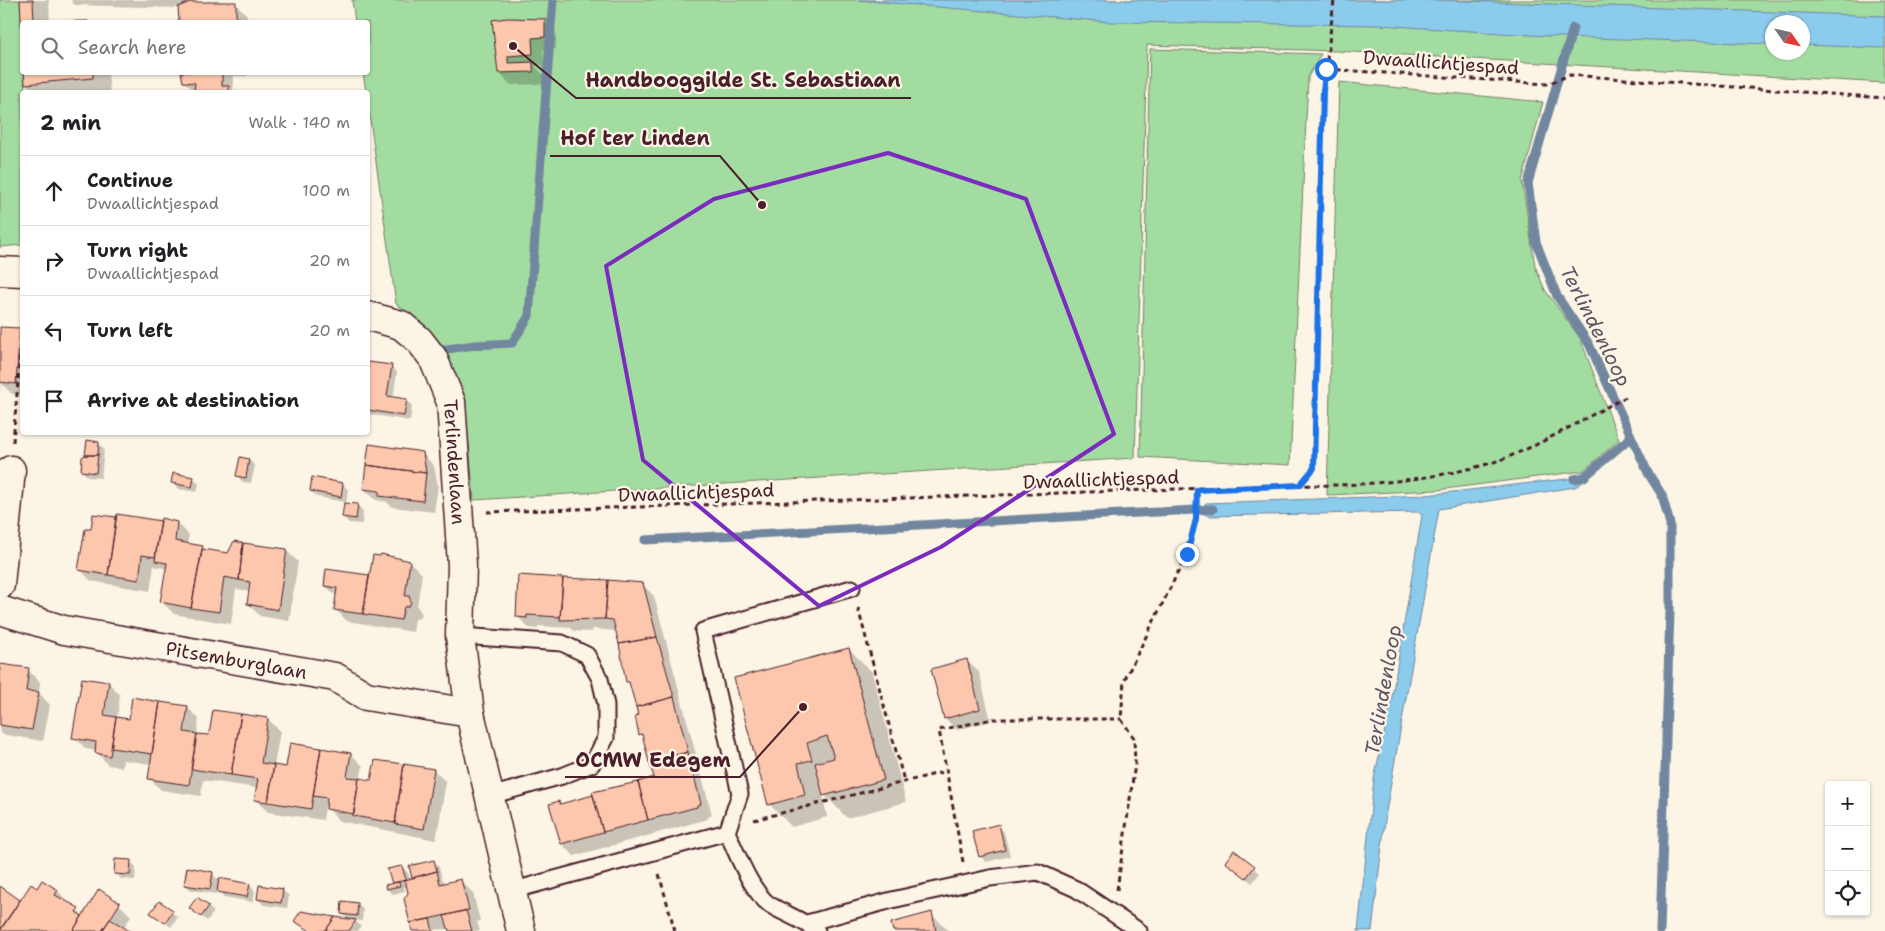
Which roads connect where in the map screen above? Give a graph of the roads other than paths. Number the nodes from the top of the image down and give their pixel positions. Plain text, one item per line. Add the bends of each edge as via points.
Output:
1 (0, 271) edge
2 (20, 272) edge
3 (374, 317) edge
4 (11, 470) road end
5 (0, 585) edge
6 (852, 588) road end
7 (0, 610) edge
8 (460, 636) junction
9 (470, 713) junction
10 (490, 796) junction
11 (728, 829) junction
12 (511, 891) junction
13 (812, 927) edge
14 (521, 931) edge
15 (1139, 931) edge

1 - 2 street
3 - 8 street, Terlindenlaan via 401,325 419,340 433,358 451,402 462,565
4 - 5 street
6 - 11 lane via 704,631 740,794
7 - 9 street, Pitsemburglaan via 64,630 335,677 366,696
8 - 9 street, Terlindenlaan
8 - 10 lane via 562,643 587,655 600,679 606,705 606,738 592,764
9 - 10 street, Terlindenlaan
10 - 12 street, Terlindenlaan
11 - 12 lane
11 - 13 lane via 751,882 768,904
12 - 14 street, Terlindenlaan
13 - 15 lane via 892,900 1038,872 1076,889

